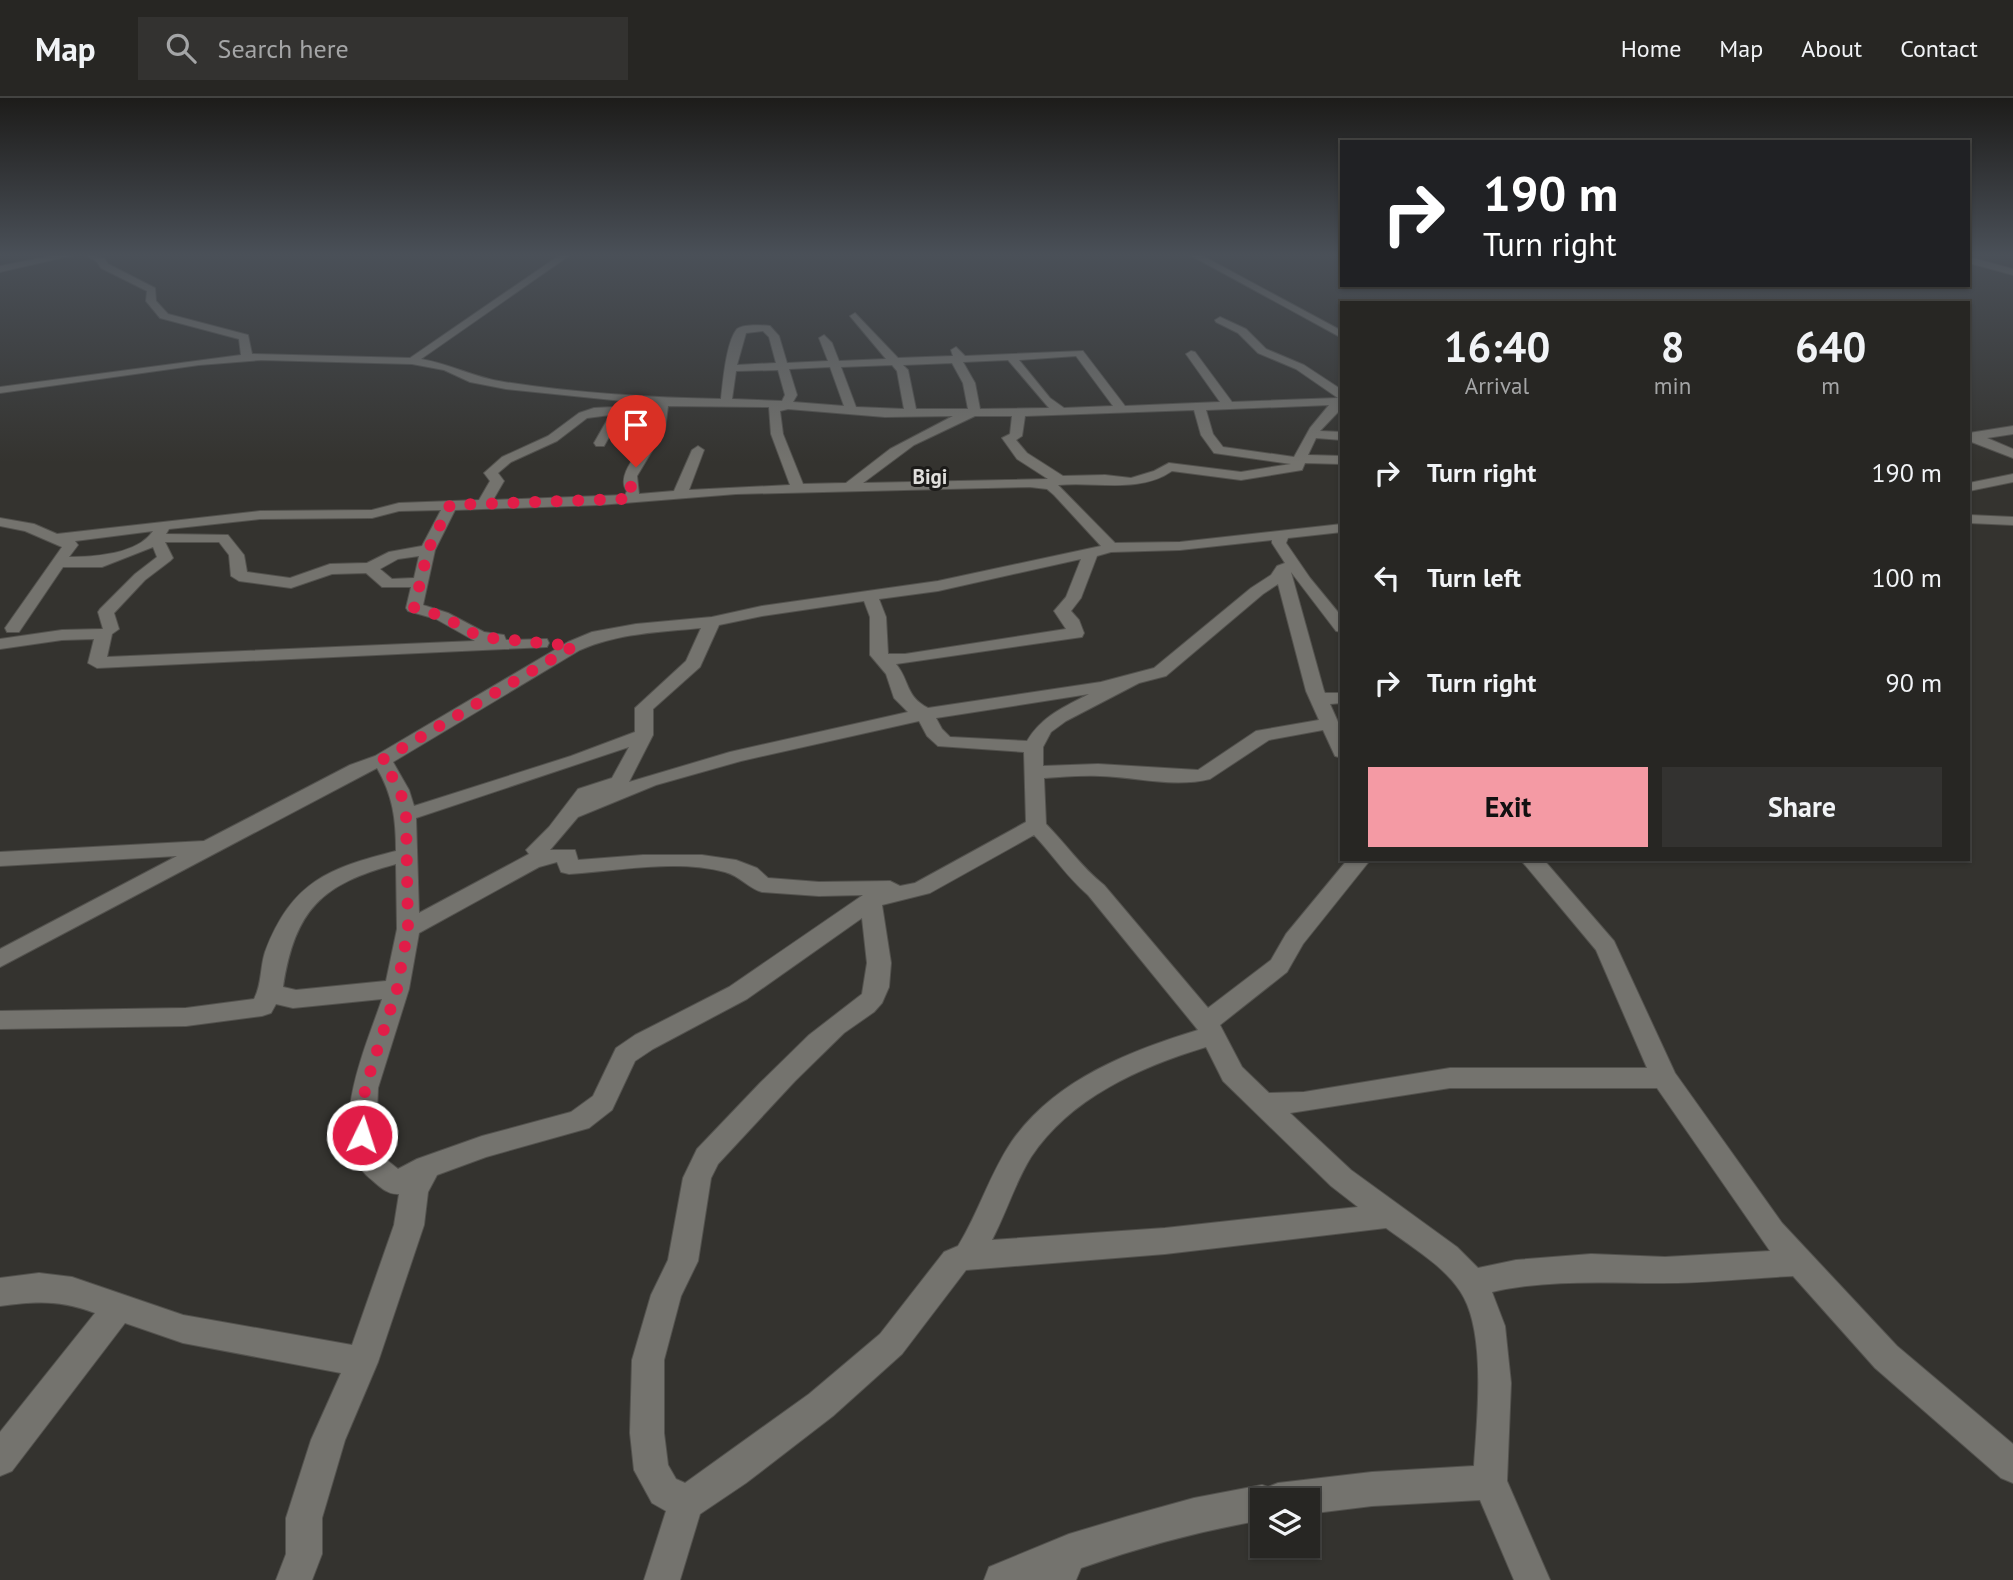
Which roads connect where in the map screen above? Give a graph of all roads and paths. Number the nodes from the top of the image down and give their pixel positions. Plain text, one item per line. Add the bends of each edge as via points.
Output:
1 (194, 324) edge
2 (464, 324) edge
3 (863, 324) edge
4 (1228, 324) edge
5 (1322, 324) edge
6 (1340, 334) edge
7 (824, 338) dead end
8 (953, 345) dead end
9 (1191, 354) dead end
10 (1013, 357) junction
11 (247, 358) junction
12 (956, 360) junction
13 (412, 361) junction
14 (893, 361) junction
15 (834, 363) junction
16 (782, 364) junction
17 (733, 368) junction
18 (0, 390) edge
19 (632, 399) junction
20 (1340, 399) edge
21 (663, 402) junction
22 (726, 403) junction
23 (1228, 405) junction
24 (785, 406) junction
25 (1199, 406) junction
26 (851, 410) junction
27 (1121, 410) junction
28 (617, 412) junction
29 (975, 412) junction
30 (1019, 412) junction
31 (1061, 412) junction
32 (911, 413) junction
33 (2010, 432) edge
34 (1313, 434) junction
35 (1340, 436) edge
36 (1970, 437) edge
37 (600, 443) dead end
38 (698, 450) dead end
39 (1226, 452) junction
40 (2013, 454) edge
41 (1300, 459) junction
42 (1340, 460) edge
43 (1241, 476) junction
44 (2013, 478) edge
45 (1060, 480) junction
46 (1042, 484) junction
47 (851, 486) junction
48 (1970, 487) edge
49 (798, 488) junction
50 (680, 494) junction
51 (631, 497) junction
52 (484, 503) junction
53 (450, 505) junction
54 (1970, 519) edge
55 (2013, 521) edge
56 (0, 522) edge
57 (1340, 528) edge
58 (160, 532) junction
59 (1281, 536) junction
60 (58, 538) junction
61 (1111, 548) junction
62 (428, 550) junction
63 (1091, 552) junction
64 (58, 562) junction
65 (1288, 567) junction
66 (370, 569) junction
67 (418, 582) junction
68 (870, 596) junction
69 (712, 622) junction
70 (1340, 625) edge
71 (13, 628) dead end
72 (111, 629) dead end
73 (541, 643) junction
74 (0, 644) edge
75 (574, 646) junction
76 (948, 652) junction
77 (881, 659) junction
78 (897, 679) junction
79 (1133, 679) junction
80 (1340, 698) edge
81 (1318, 699) junction
82 (925, 714) junction
83 (1328, 724) junction
84 (644, 735) junction
85 (1033, 747) junction
86 (1340, 748) edge
87 (382, 760) junction
88 (1034, 772) junction
89 (572, 812) junction
90 (406, 815) junction
91 (1036, 825) junction
92 (213, 847) junction
93 (406, 855) junction
94 (541, 857) junction
95 (0, 859) edge
96 (1358, 861) edge
97 (1533, 861) edge
98 (922, 888) junction
99 (870, 901) junction
100 (408, 929) junction
101 (0, 959) edge
102 (397, 989) junction
103 (271, 996) junction
104 (0, 1020) edge
105 (1210, 1028) junction
106 (1664, 1078) junction
107 (1263, 1104) junction
108 (427, 1167) junction
109 (1393, 1215) junction
110 (969, 1255) junction
111 (1802, 1262) junction
112 (1473, 1283) junction
113 (0, 1292) edge
114 (119, 1307) junction
115 (362, 1362) junction
116 (0, 1459) edge
117 (2013, 1466) edge
118 (1490, 1482) junction
119 (1320, 1495) edge
120 (686, 1503) junction
121 (1250, 1504) edge
122 (1064, 1566) edge
123 (294, 1580) edge
124 (662, 1580) edge
125 (1002, 1580) edge
126 (1532, 1580) edge

1 - 11 street via 244,337
2 - 13 street
3 - 14 street
4 - 20 street via 1262,351 1300,366
5 - 6 street
7 - 15 street
8 - 12 street via 960,355
9 - 23 street
10 - 12 street
10 - 27 street via 1079,353
10 - 31 street
11 - 13 street
11 - 18 street
12 - 14 street
12 - 29 street via 969,383
13 - 19 street via 447,367 485,383
14 - 15 street
14 - 32 street via 902,370
15 - 16 street
15 - 26 street via 848,391
16 - 17 street
16 - 17 street via 774,337 766,328 743,330 733,354
16 - 24 street via 792,395
17 - 22 street
19 - 21 street
19 - 28 street
20 - 23 street
20 - 34 street
21 - 22 street
21 - 51 street via 659,429 631,476
22 - 24 street
23 - 25 street
24 - 26 street
24 - 49 street via 774,410 777,434
25 - 27 street
25 - 39 street via 1207,435
26 - 32 street
27 - 31 street
28 - 37 street
28 - 52 street via 589,413 505,460 491,473 497,481
29 - 30 street
29 - 32 street
29 - 47 street via 937,426 880,460
30 - 31 street
30 - 45 street via 1017,436 1008,438 1022,456
33 - 36 street
34 - 35 street
34 - 41 street
36 - 40 street
38 - 50 street
39 - 41 street
39 - 43 street
41 - 42 street
41 - 43 street via 1289,471
43 - 45 street via 1169,467 1131,482
44 - 48 street
45 - 46 street
46 - 47 street
46 - 61 street via 1059,492
47 - 49 street
49 - 50 street
50 - 51 street
51 - 52 street
52 - 53 street
53 - 58 street via 399,507 372,514 260,515
53 - 62 street
54 - 55 street
56 - 60 street
57 - 59 street
58 - 60 street via 127,529
58 - 64 street via 144,547 102,562
58 - 66 street via 223,538 240,559 239,576 291,583 330,569
58 - 72 street via 165,558 106,612
59 - 61 street
59 - 65 street
60 - 64 street via 71,545
61 - 63 street
62 - 66 street via 394,555
62 - 67 street
63 - 68 street
63 - 76 street via 1073,598 1062,611 1076,633
64 - 71 street
65 - 70 street
65 - 79 street via 1160,672
65 - 81 street
66 - 67 street via 388,584
67 - 73 street via 414,608 442,616 480,637
68 - 69 street
68 - 77 street via 878,617
69 - 75 street via 636,629
69 - 84 street via 694,663 644,708
73 - 74 street via 97,663 104,634
73 - 75 street
75 - 87 street
76 - 77 street
76 - 78 street via 934,664
77 - 78 street
78 - 82 street via 903,698
79 - 82 street
79 - 85 street via 1059,717
80 - 81 street
81 - 83 street
82 - 85 street via 945,742
82 - 89 street via 737,756 649,781
83 - 86 street
83 - 88 street via 1263,735 1203,775 1186,778 1098,770
84 - 89 street via 619,782 585,793
84 - 90 street
85 - 88 street
87 - 90 street via 400,790
87 - 92 street via 356,769
88 - 91 street
89 - 94 street via 537,850
90 - 93 street
91 - 98 street
91 - 105 street
92 - 95 street
92 - 101 street
93 - 100 street
93 - 103 street via 344,872 315,888 276,956
94 - 98 street via 567,855 569,867 670,860 730,864 757,876 762,886 782,888
94 - 100 street
96 - 105 street via 1294,940 1279,966 1253,983
97 - 106 street via 1606,947
98 - 99 street
99 - 108 street via 738,993 643,1041 625,1055 603,1103 579,1120
99 - 120 street via 878,971 874,996 804,1053 707,1157 697,1178 683,1261 666,1295 648,1360 651,1470 664,1491
100 - 102 street
102 - 103 street via 293,999
102 - 108 street via 365,1088 362,1135 371,1164 396,1183
103 - 104 street via 262,1007 186,1017
105 - 107 street via 1232,1074
105 - 110 street via 1113,1074 1051,1115 1023,1148
106 - 107 street via 1450,1078 1304,1102
106 - 111 street via 1772,1232
107 - 109 street via 1341,1178
108 - 115 street via 414,1191 409,1225
109 - 110 street via 1165,1241
109 - 112 street
110 - 120 street via 955,1261 891,1344 821,1405
111 - 112 street via 1665,1270 1591,1267 1516,1273
111 - 117 street via 1827,1296 1885,1357
112 - 118 street via 1489,1325 1495,1383
113 - 114 street via 39,1287 72,1291
114 - 115 street via 183,1329
114 - 116 street
115 - 123 street via 324,1453 304,1518 304,1554
118 - 119 street
118 - 126 street
120 - 124 street
121 - 122 street via 1119,1535
122 - 125 street

